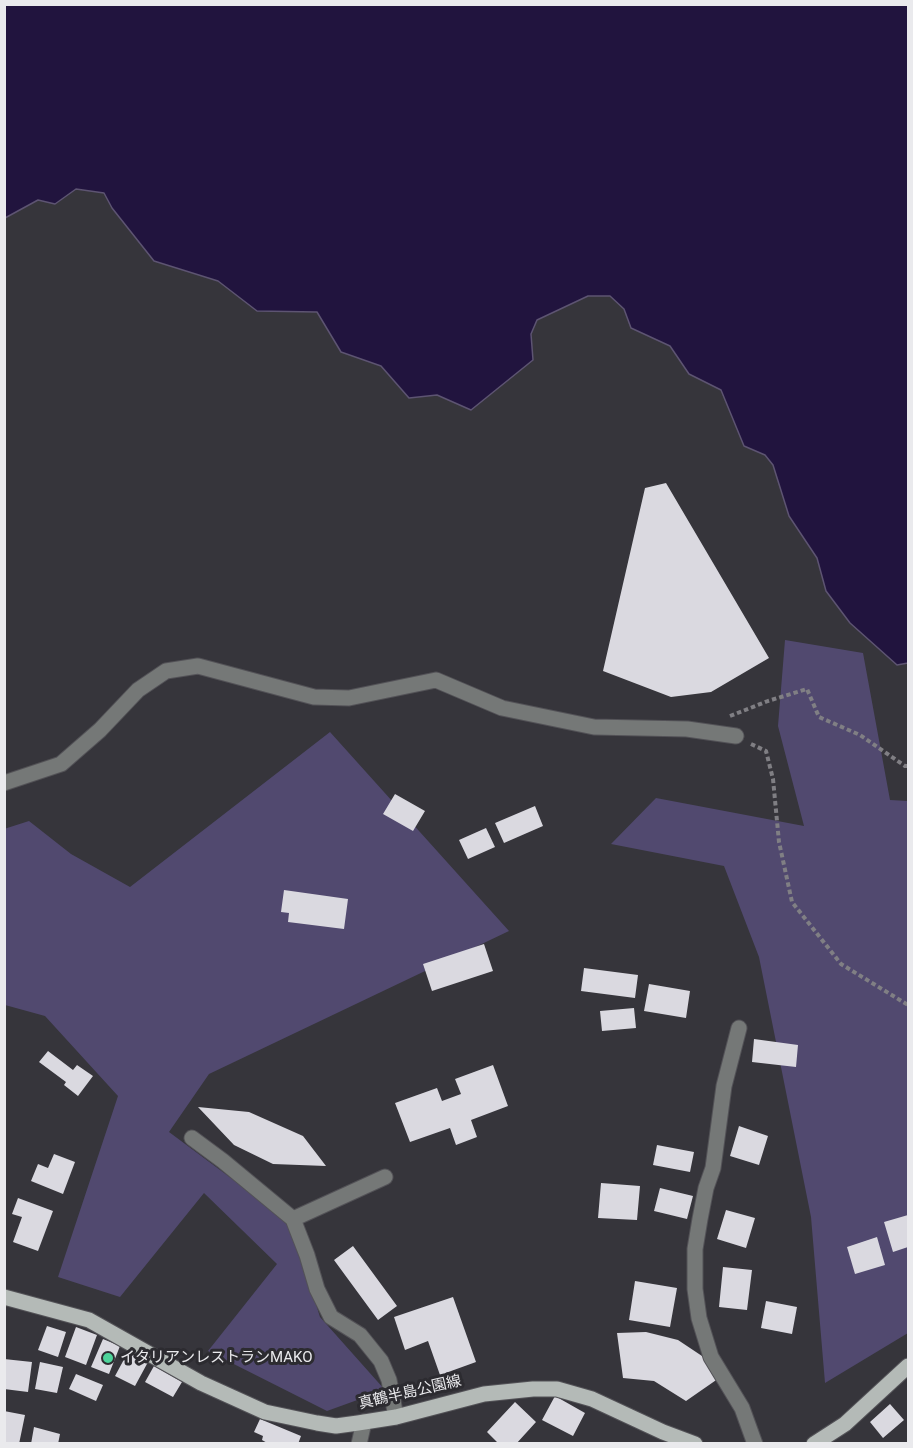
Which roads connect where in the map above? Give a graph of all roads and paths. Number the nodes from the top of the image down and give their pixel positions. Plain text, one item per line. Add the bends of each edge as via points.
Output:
1 (736, 736) junction
2 (909, 766) edge
3 (4, 783) edge
4 (909, 1005) edge
5 (739, 1028) dead end
6 (192, 1138) dead end
7 (385, 1177) dead end
8 (293, 1219) junction
9 (4, 1297) edge
10 (909, 1366) edge
11 (396, 1417) junction
12 (364, 1422) junction
13 (359, 1443) edge
14 (695, 1443) edge
15 (755, 1443) edge
16 (814, 1443) edge

1 - 2 path via 726,717 807,689 819,717 860,735
1 - 3 street via 687,729 594,727 502,708 436,680 349,698 314,697 198,666 165,671 138,690 62,764
1 - 4 path via 766,751 792,902 841,964
5 - 15 street via 724,1086 713,1168 705,1188 696,1239 695,1289 711,1357 742,1408
6 - 8 street
7 - 8 street
8 - 11 street via 331,1317 360,1335 381,1361
9 - 12 main road, 真鶴半島公園線 via 89,1320 201,1383 265,1412 336,1426
10 - 16 main road via 845,1424
11 - 12 main road, 真鶴半島公園線
11 - 14 main road, 真鶴半島公園線 via 484,1394 557,1389 592,1399
12 - 13 street

